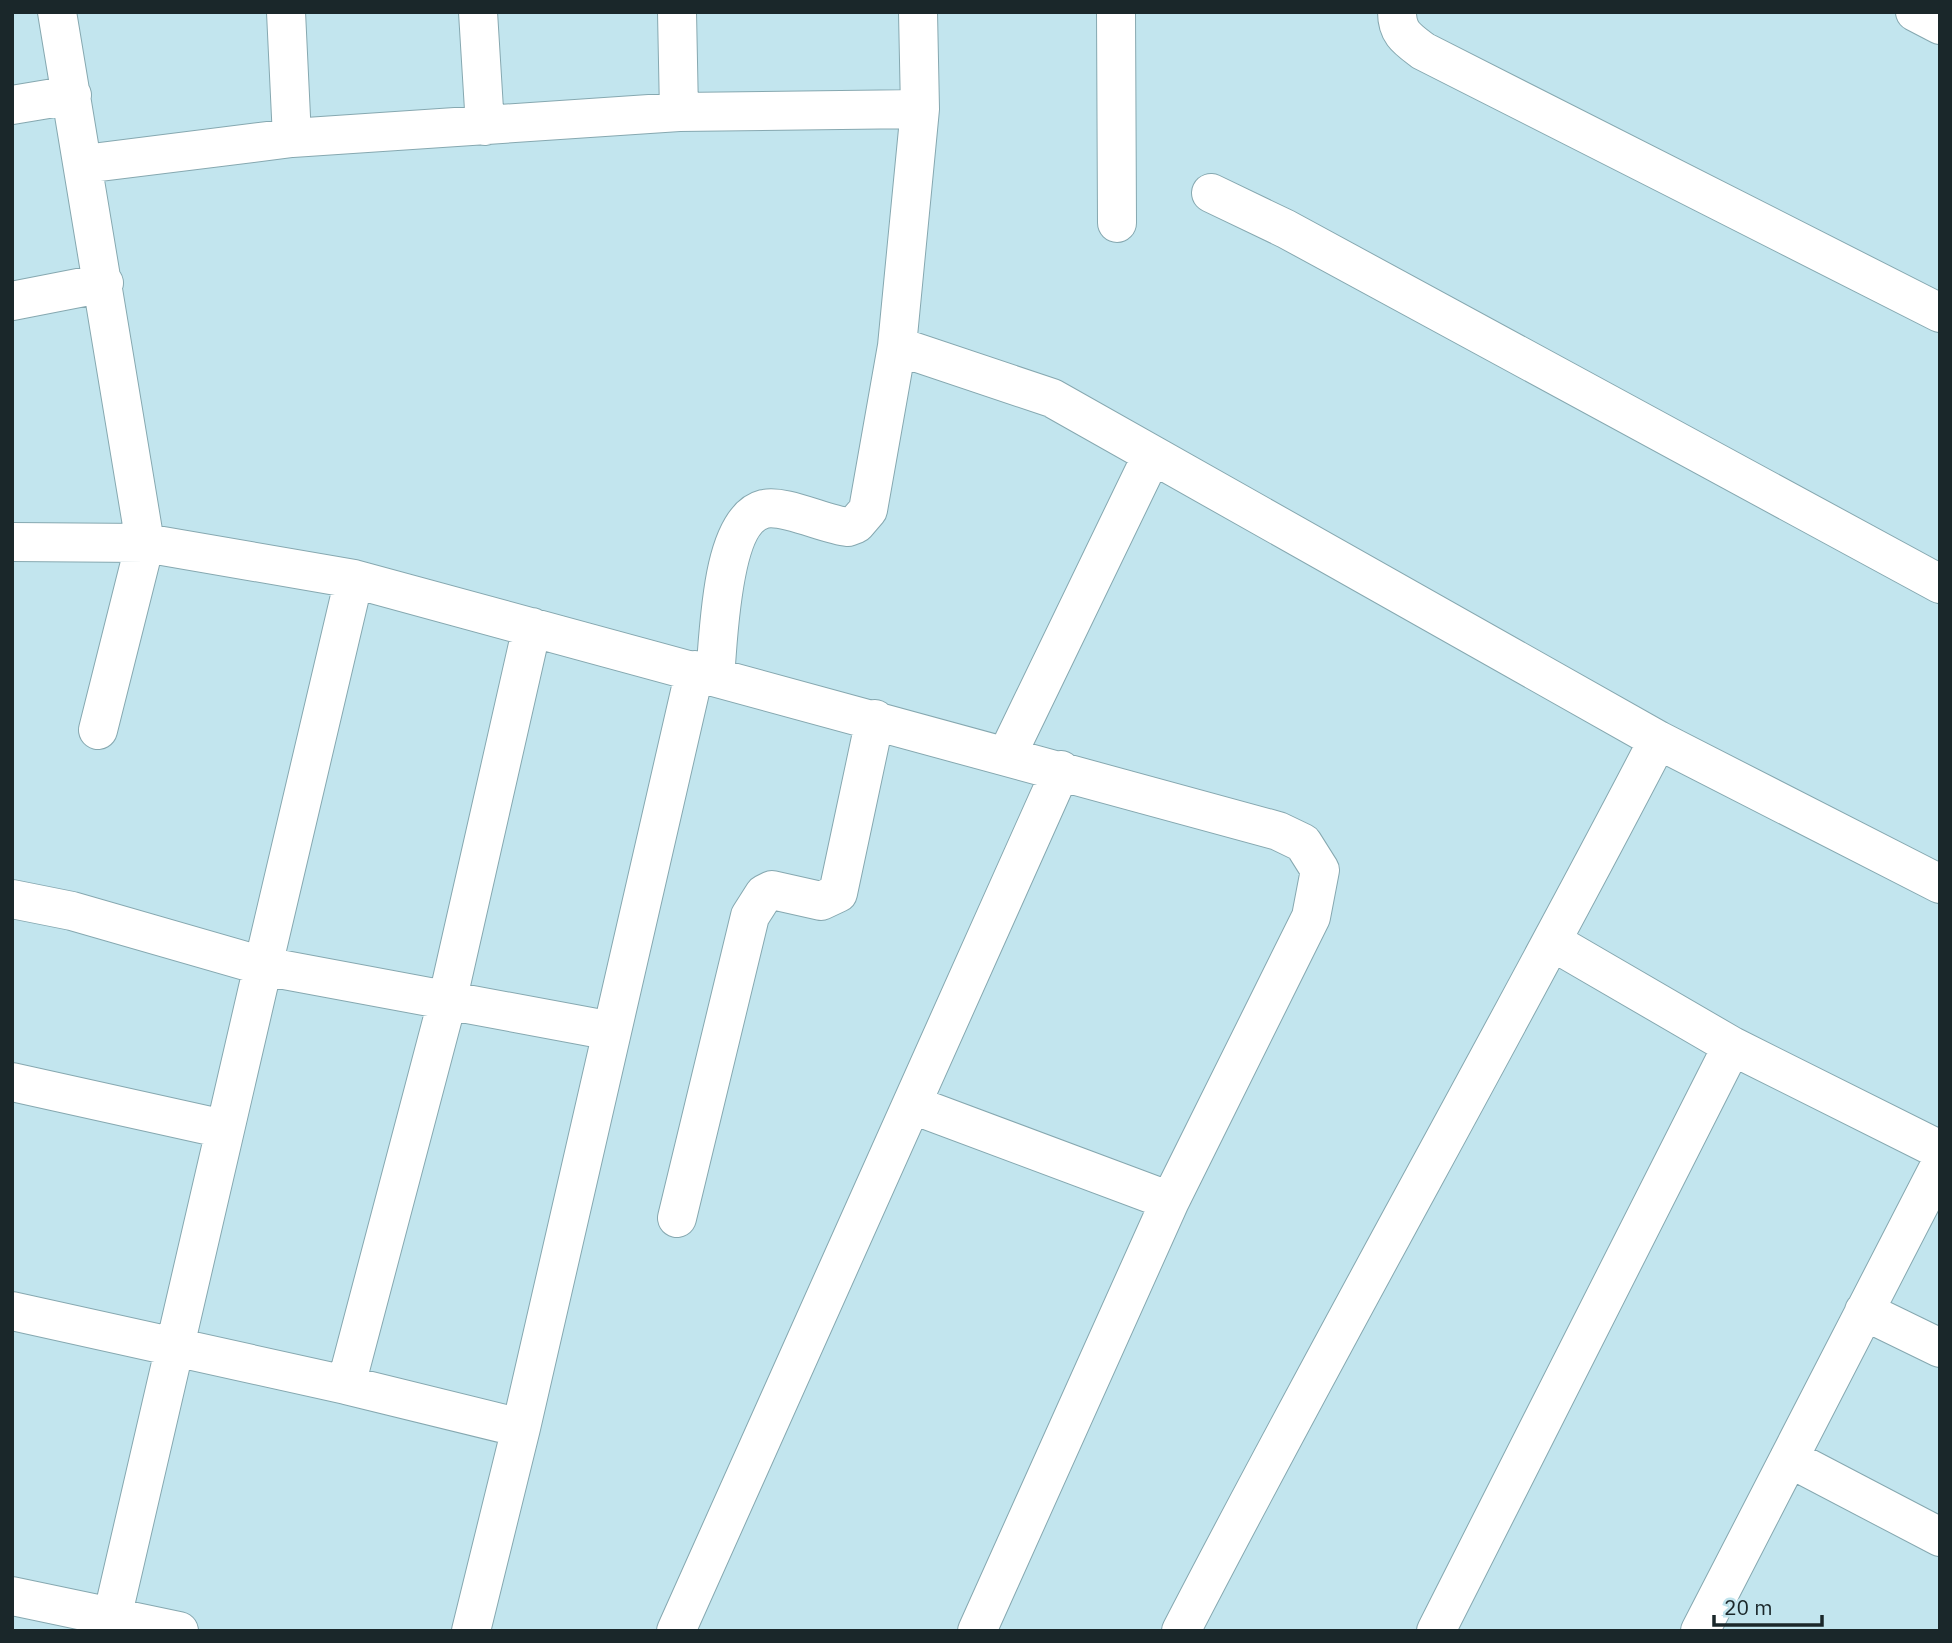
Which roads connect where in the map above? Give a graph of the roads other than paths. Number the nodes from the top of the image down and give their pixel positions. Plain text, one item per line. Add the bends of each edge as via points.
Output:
1 (57, 12) edge
2 (286, 12) edge
3 (478, 12) edge
4 (677, 12) edge
5 (918, 12) edge
6 (1116, 12) edge
7 (1397, 12) edge
8 (1914, 12) edge
9 (1940, 25) edge
10 (72, 95) junction
11 (12, 105) edge
12 (920, 110) junction
13 (679, 112) junction
14 (485, 126) junction
15 (292, 138) junction
16 (84, 164) junction
17 (1211, 193) dead end
18 (1117, 223) dead end
19 (104, 284) junction
20 (12, 301) edge
21 (1940, 313) edge
22 (897, 346) junction
23 (1152, 455) junction
24 (12, 542) edge
25 (145, 543) junction
26 (354, 579) junction
27 (1940, 584) edge
28 (532, 626) junction
29 (705, 673) junction
30 (875, 719) junction
31 (98, 730) dead end
32 (1658, 740) junction
33 (1007, 755) junction
34 (1061, 770) junction
35 (1940, 884) edge
36 (12, 899) edge
37 (1553, 942) junction
38 (263, 966) junction
39 (447, 1002) junction
40 (612, 1031) junction
41 (1732, 1046) junction
42 (12, 1082) edge
43 (913, 1105) junction
44 (224, 1129) junction
45 (1940, 1150) edge
46 (1940, 1165) edge
47 (1170, 1201) junction
48 (677, 1218) dead end
49 (12, 1311) edge
50 (1864, 1311) junction
51 (1940, 1348) edge
52 (176, 1349) junction
53 (346, 1385) junction
54 (522, 1428) junction
55 (1789, 1458) junction
56 (1940, 1537) edge
57 (12, 1596) edge
58 (112, 1618) junction
59 (69, 1620) edge
60 (179, 1631) edge
61 (471, 1631) edge
62 (676, 1631) edge
63 (977, 1631) edge
64 (1181, 1631) edge
65 (1436, 1631) edge
66 (1700, 1631) edge

1 - 10 street
2 - 15 street
3 - 14 street
4 - 13 street
5 - 12 street
6 - 18 street
7 - 21 street via 1402,36 1423,51
8 - 9 street
10 - 11 street
10 - 16 street
12 - 13 street
12 - 22 street
13 - 14 street
14 - 15 street
15 - 16 street
16 - 19 street
17 - 27 street via 1286,229
19 - 20 street
19 - 25 street
22 - 23 street via 1052,398
22 - 29 street via 868,510 848,527 767,508 749,516 740,528 727,570
23 - 32 street
23 - 33 street
24 - 25 street
25 - 26 street
25 - 31 street
26 - 28 street
26 - 38 street
28 - 29 street
28 - 39 street
29 - 30 street
29 - 40 street
30 - 33 street
30 - 48 street via 838,893 821,901 772,890 764,894 750,916
32 - 35 street
32 - 37 street
33 - 34 street
34 - 43 street
34 - 47 street via 1278,831 1303,843 1320,870 1311,917
36 - 38 street via 72,911
37 - 41 street
37 - 64 street
38 - 39 street
38 - 44 street
39 - 40 street
39 - 53 street
40 - 54 street
41 - 45 street
41 - 65 street
42 - 44 street
43 - 47 street
43 - 62 street
44 - 52 street
46 - 50 street
47 - 63 street
49 - 52 street
50 - 51 street
50 - 55 street
52 - 53 street
52 - 58 street
53 - 54 street
54 - 61 street
55 - 56 street
55 - 66 street
57 - 59 street
58 - 59 street
58 - 60 street

